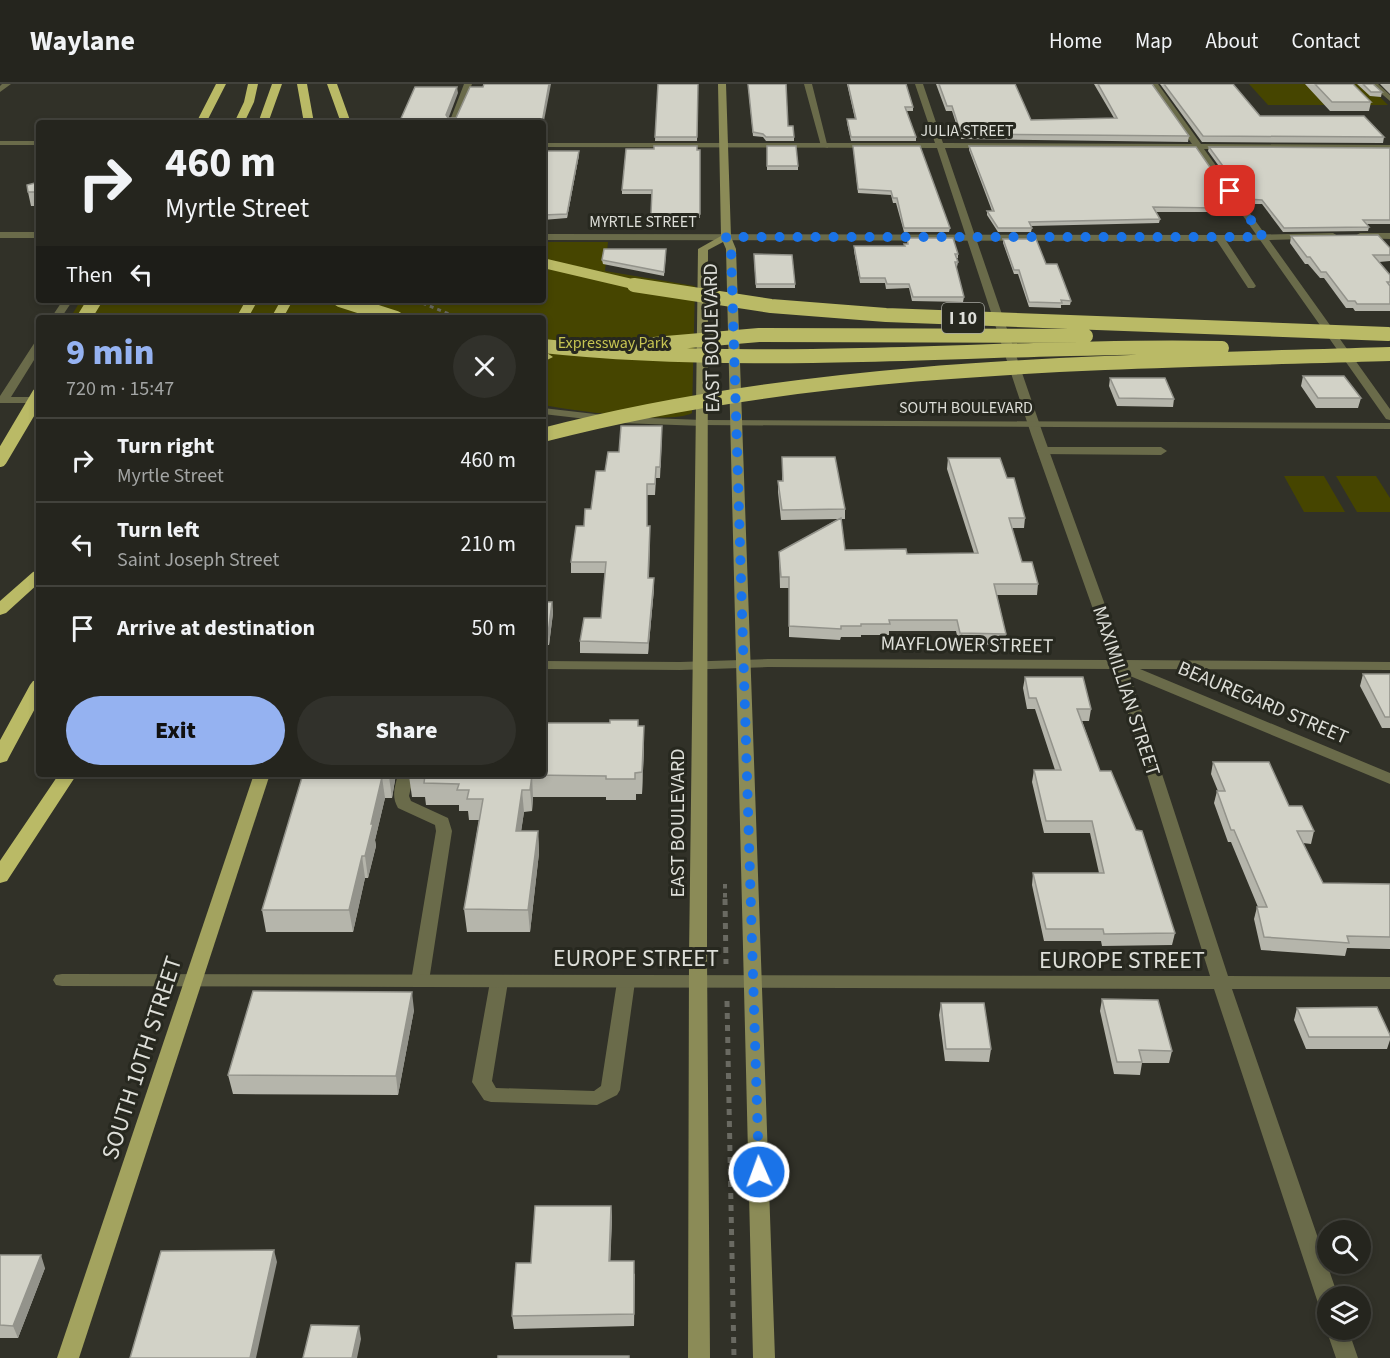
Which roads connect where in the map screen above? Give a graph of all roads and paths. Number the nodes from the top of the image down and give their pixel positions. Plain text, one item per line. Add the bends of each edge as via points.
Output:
1 (7, 84) edge
2 (221, 84) edge
3 (254, 84) edge
4 (302, 84) edge
5 (332, 84) edge
6 (468, 84) edge
7 (722, 84) edge
8 (808, 84) edge
9 (919, 84) edge
10 (1154, 84) edge
11 (1374, 84) edge
12 (276, 88) edge
13 (0, 90) edge
14 (1390, 99) edge
15 (203, 120) edge
16 (240, 120) edge
17 (264, 120) edge
18 (308, 120) edge
19 (345, 120) edge
20 (454, 120) edge
21 (0, 143) edge
22 (36, 143) edge
23 (546, 145) edge
24 (723, 146) junction
25 (825, 146) junction
26 (941, 146) junction
27 (1198, 146) junction
28 (1390, 147) edge
29 (36, 233) edge
30 (0, 235) edge
31 (1342, 236) edge
32 (1354, 236) edge
33 (1390, 236) edge
34 (546, 237) edge
35 (726, 237) junction
36 (1263, 237) junction
37 (972, 238) junction
38 (1220, 238) junction
39 (546, 264) edge
40 (1251, 286) dead end
41 (349, 303) edge
42 (422, 303) edge
43 (387, 315) edge
44 (452, 315) edge
45 (1389, 334) edge
46 (546, 346) edge
47 (36, 348) edge
48 (1390, 349) edge
49 (1390, 354) edge
50 (546, 358) edge
51 (36, 399) edge
52 (1, 400) edge
53 (36, 400) edge
54 (546, 411) edge
55 (1390, 417) edge
56 (703, 423) junction
57 (735, 424) junction
58 (1034, 425) junction
59 (1390, 426) edge
60 (546, 434) edge
61 (1043, 451) junction
62 (1161, 451) dead end
63 (0, 460) edge
64 (36, 578) edge
65 (0, 610) edge
66 (744, 664) junction
67 (546, 665) edge
68 (700, 666) junction
69 (1119, 666) junction
70 (1390, 666) edge
71 (36, 691) edge
72 (0, 757) edge
73 (66, 777) edge
74 (261, 777) edge
75 (405, 777) edge
76 (1390, 779) edge
77 (0, 876) edge
78 (62, 980) dead end
79 (195, 980) junction
80 (420, 981) junction
81 (499, 982) junction
82 (626, 982) junction
83 (698, 982) junction
84 (753, 983) junction
85 (1390, 983) edge
86 (1221, 984) junction
87 (727, 1008) dead end
88 (1323, 1286) edge
89 (1341, 1340) edge
90 (68, 1358) edge
91 (699, 1358) edge
92 (734, 1358) edge
93 (764, 1358) edge
94 (1347, 1358) edge

1 - 13 street
2 - 15 highway
3 - 16 highway
4 - 18 highway
5 - 19 highway
6 - 20 street
7 - 24 main road
8 - 25 street
9 - 26 street, MAXIMILLIAN STREET
10 - 27 street
11 - 14 street
12 - 17 highway
21 - 22 street
23 - 24 street, JULIA STREET
24 - 25 street, JULIA STREET
24 - 35 main road
25 - 26 street, JULIA STREET
26 - 27 street, JULIA STREET
26 - 37 street, MAXIMILLIAN STREET
27 - 28 street, JULIA STREET
27 - 36 street
29 - 30 street
31 - 36 street, MYRTLE STREET
32 - 33 street
34 - 35 street, MYRTLE STREET
35 - 37 street, MYRTLE STREET
35 - 56 main road, EAST BOULEVARD via 703,249
35 - 57 main road, EAST BOULEVARD via 731,249
36 - 38 street, MYRTLE STREET
36 - 55 street
37 - 38 street, MYRTLE STREET
37 - 58 street, MAXIMILLIAN STREET
38 - 40 street
39 - 45 highway, I 10, bridge via 668,292 830,312
41 - 43 highway, bridge
42 - 44 path
45 - 50 highway, bridge via 759,335 640,344
46 - 48 highway, I 10, bridge via 636,355 742,357 1131,347
47 - 52 street
49 - 60 highway, bridge via 902,376 678,404
51 - 63 highway, bridge
52 - 53 street
54 - 56 street, SOUTH BOULEVARD via 621,420
56 - 57 street, SOUTH BOULEVARD
56 - 68 main road, EAST BOULEVARD
57 - 58 street, SOUTH BOULEVARD
57 - 66 main road, EAST BOULEVARD
58 - 59 street, SOUTH BOULEVARD
58 - 61 street, MAXIMILLIAN STREET
61 - 62 street
61 - 69 street, MAXIMILLIAN STREET
64 - 65 highway
66 - 68 street, MAYFLOWER STREET
66 - 69 street, MAYFLOWER STREET
66 - 84 main road, EAST BOULEVARD
67 - 68 street, MAYFLOWER STREET
68 - 83 main road, EAST BOULEVARD
69 - 70 street, MAYFLOWER STREET
69 - 76 street, BEAUREGARD STREET
69 - 86 street, MAXIMILLIAN STREET
71 - 72 highway
73 - 77 highway
74 - 79 main road, SOUTH 10TH STREET
75 - 80 street via 401,796 404,804 442,822 444,831
78 - 79 street, EUROPE STREET
79 - 80 street, EUROPE STREET
79 - 90 main road, SOUTH 10TH STREET
80 - 81 street, EUROPE STREET
81 - 82 street, EUROPE STREET
81 - 82 street via 482,1082 491,1095 597,1098 610,1090
82 - 83 street, EUROPE STREET
83 - 84 street, EUROPE STREET
83 - 91 main road, EAST BOULEVARD
84 - 86 street, EUROPE STREET
84 - 93 main road, EAST BOULEVARD
85 - 86 street, EUROPE STREET
86 - 88 street, MAXIMILLIAN STREET
87 - 92 path
89 - 94 street

